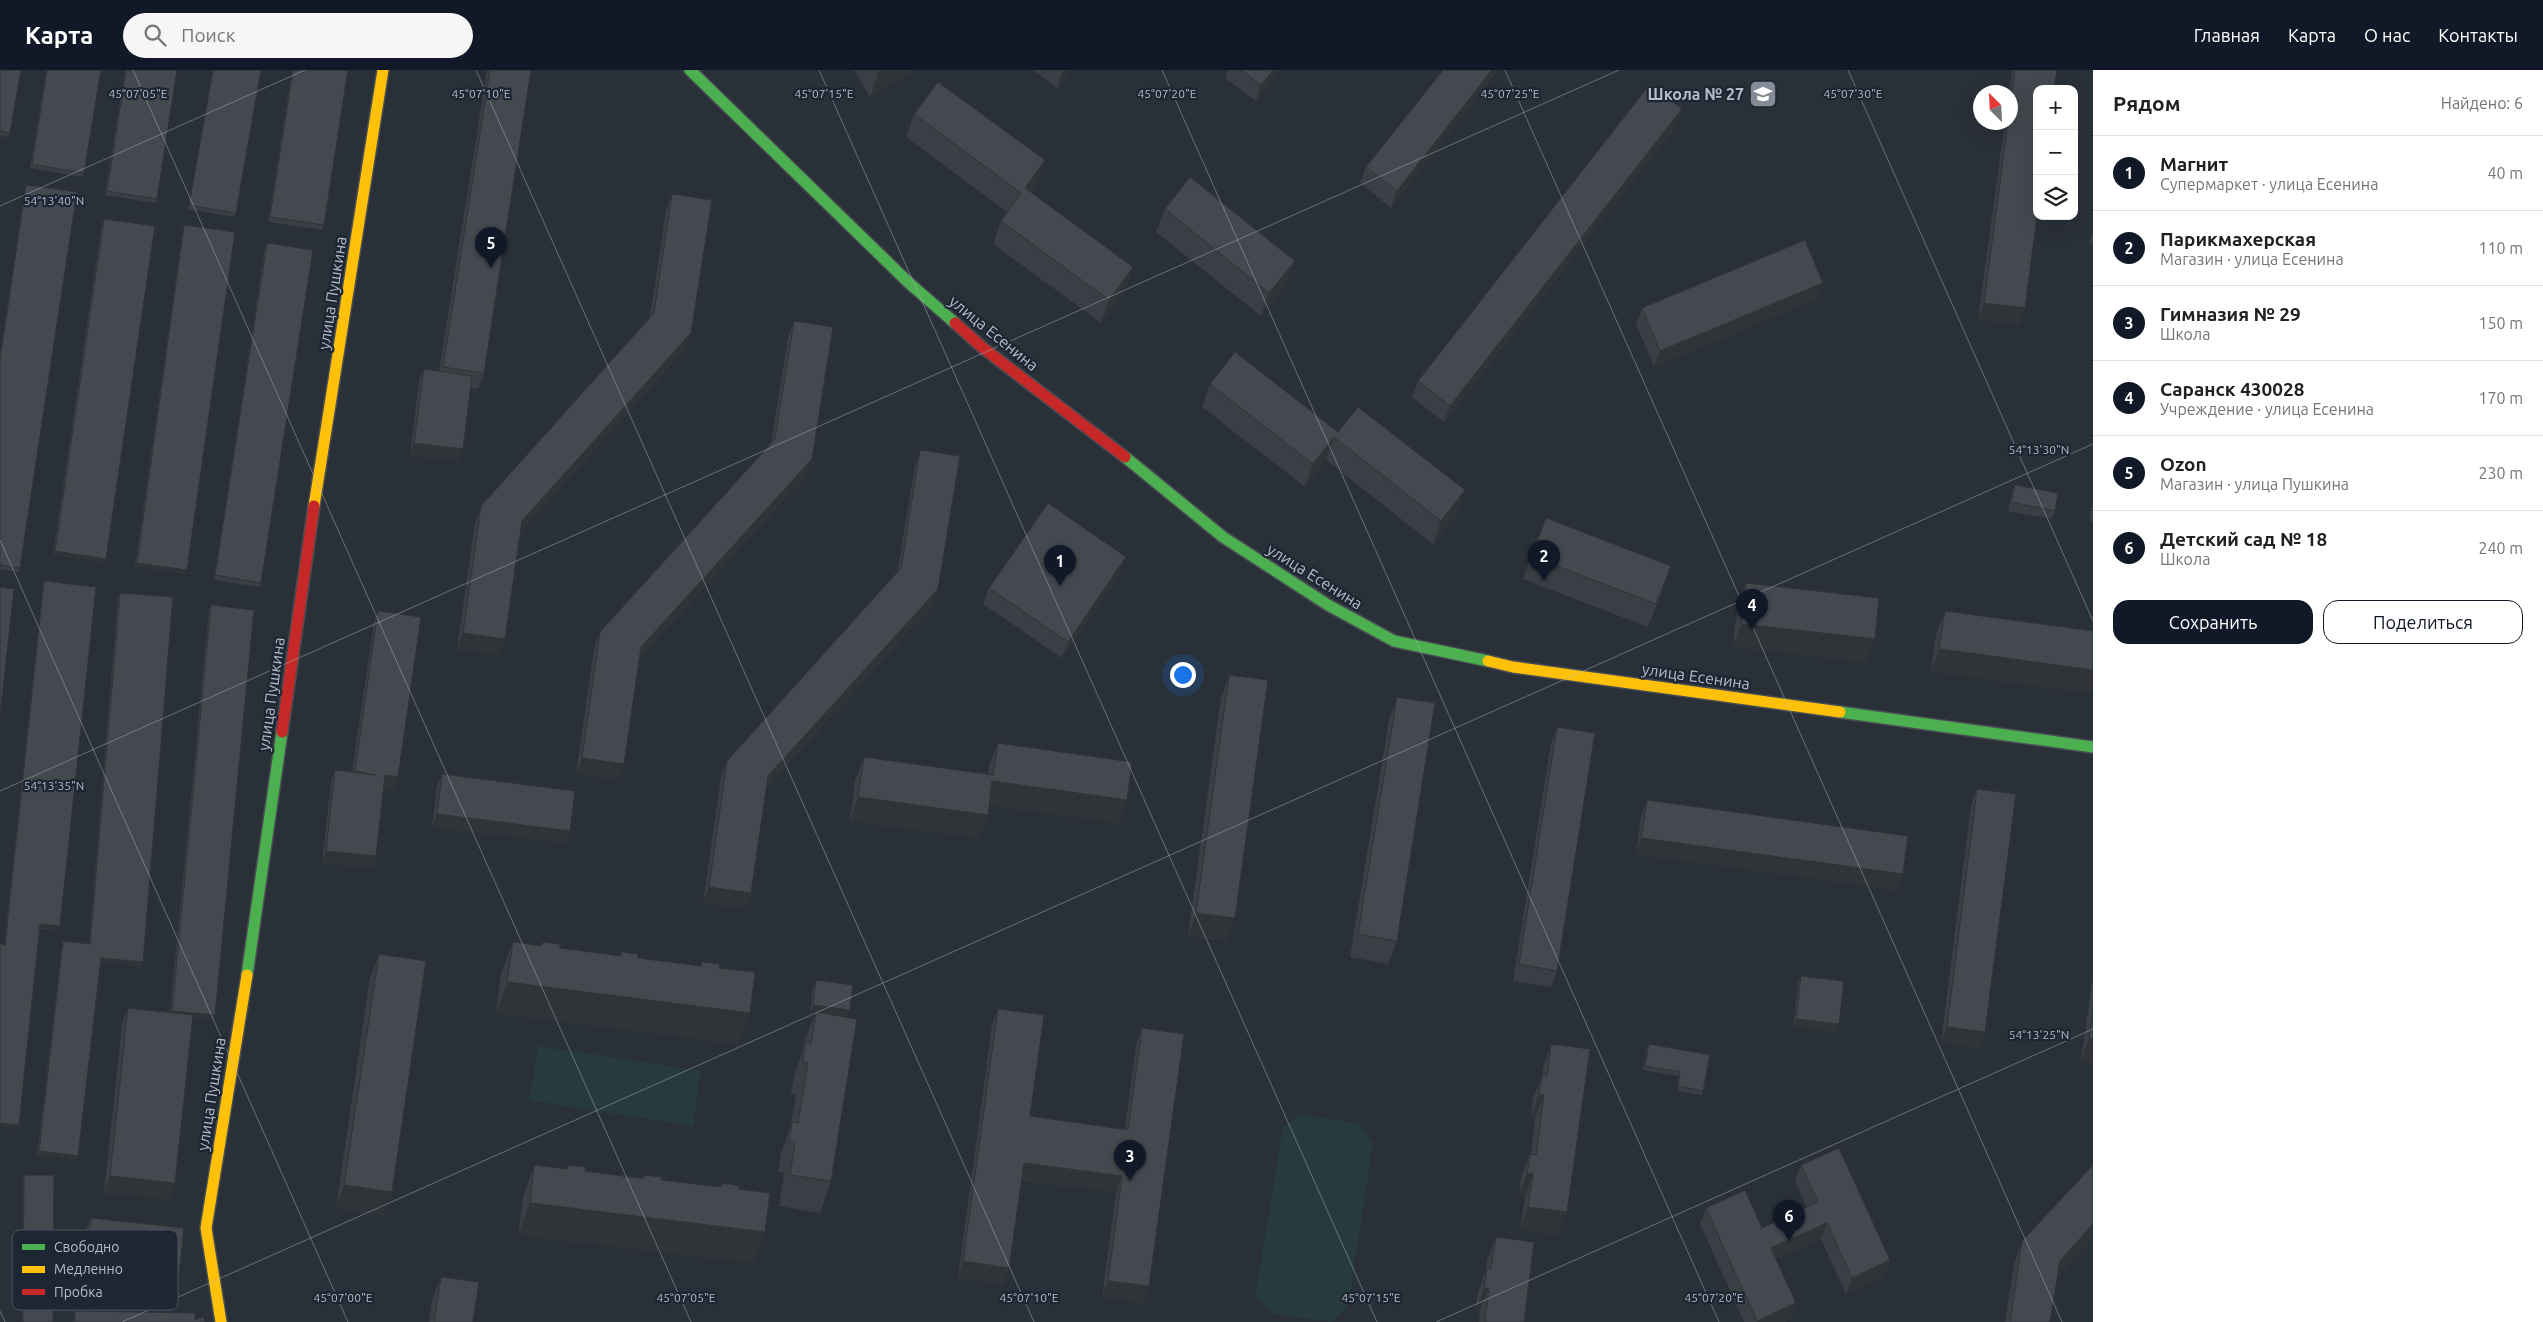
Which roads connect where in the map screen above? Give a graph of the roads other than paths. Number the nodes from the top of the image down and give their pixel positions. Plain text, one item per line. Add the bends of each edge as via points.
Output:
1 (383, 70) edge
2 (690, 70) edge
3 (2093, 747) edge
4 (221, 1322) edge

1 - 4 street, улица Пушкина via 305,568 259,898 206,1228
2 - 3 street, улица Есенина via 909,283 983,348 1100,436 1223,537 1328,605 1394,641 1513,667

